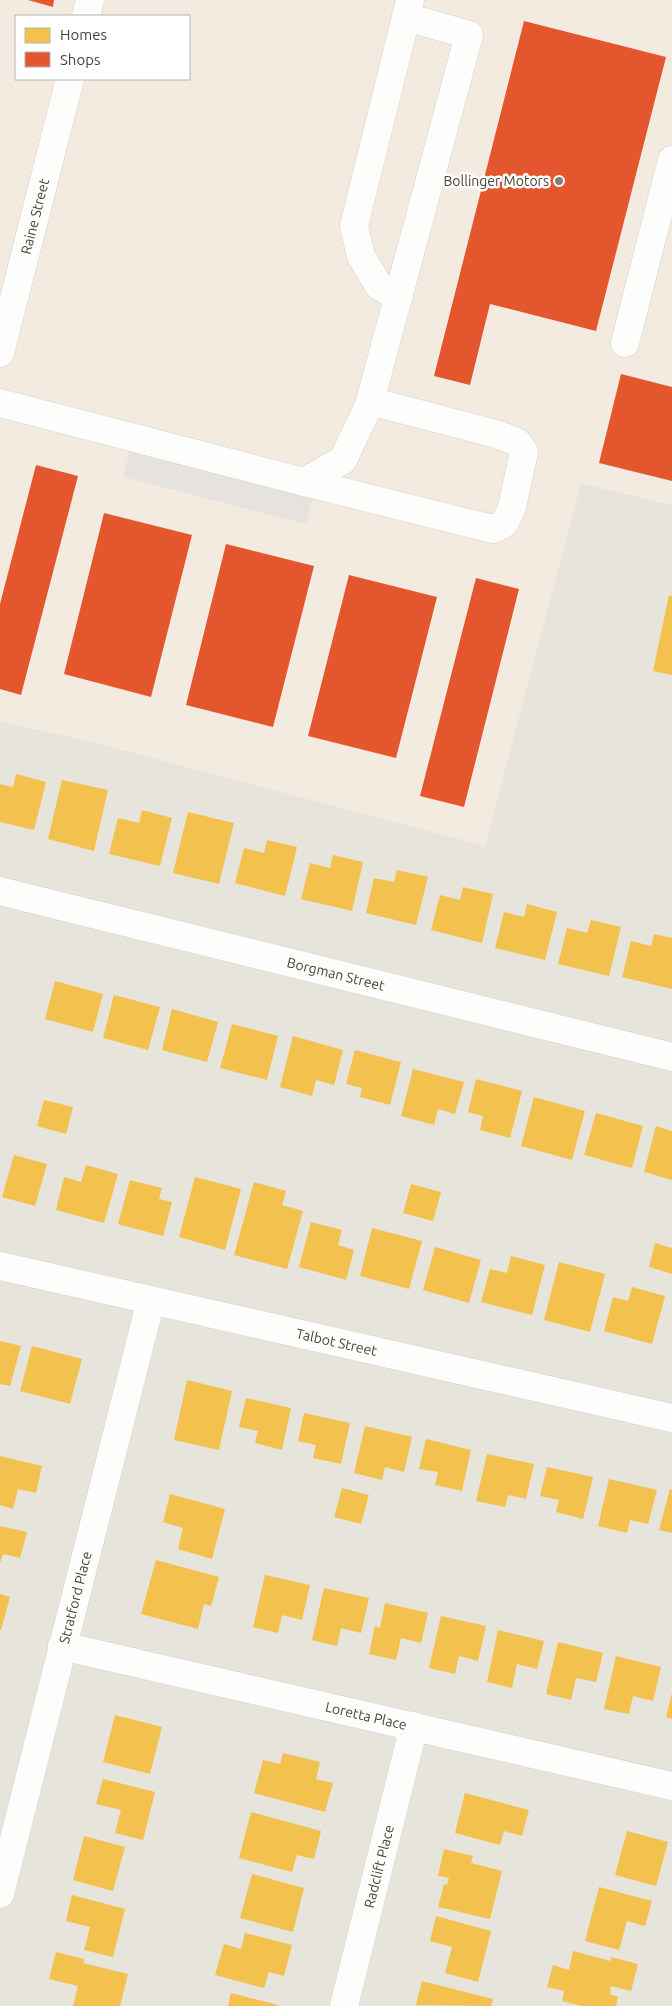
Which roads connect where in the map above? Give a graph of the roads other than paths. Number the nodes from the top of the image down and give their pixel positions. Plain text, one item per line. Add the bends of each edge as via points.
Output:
1 (90, 0) edge
2 (408, 8) edge
3 (86, 15) edge
4 (70, 80) edge
5 (672, 160) edge
6 (398, 297) junction
7 (625, 343) dead end
8 (0, 353) edge
9 (370, 401) junction
10 (0, 403) edge
11 (304, 482) junction
12 (0, 891) edge
13 (672, 1057) edge
14 (0, 1266) edge
15 (151, 1300) junction
16 (672, 1418) edge
17 (62, 1646) junction
18 (414, 1726) junction
19 (672, 1786) edge
20 (0, 1894) edge
21 (344, 2006) edge

1 - 3 street
2 - 6 street via 354,226 361,256 379,286
2 - 6 street via 469,35
4 - 8 street, Raine Street
5 - 7 street
6 - 9 street
9 - 11 street via 343,460
9 - 11 street via 517,442 524,452 522,466 505,523 494,529
10 - 11 street
12 - 13 street, Borgman Street
14 - 15 street, Talbot Street
15 - 16 street, Talbot Street
15 - 17 street, Stratford Place
17 - 18 street, Loretta Place
17 - 20 street, Stratford Place
18 - 19 street, Loretta Place
18 - 21 street, Radclift Place

